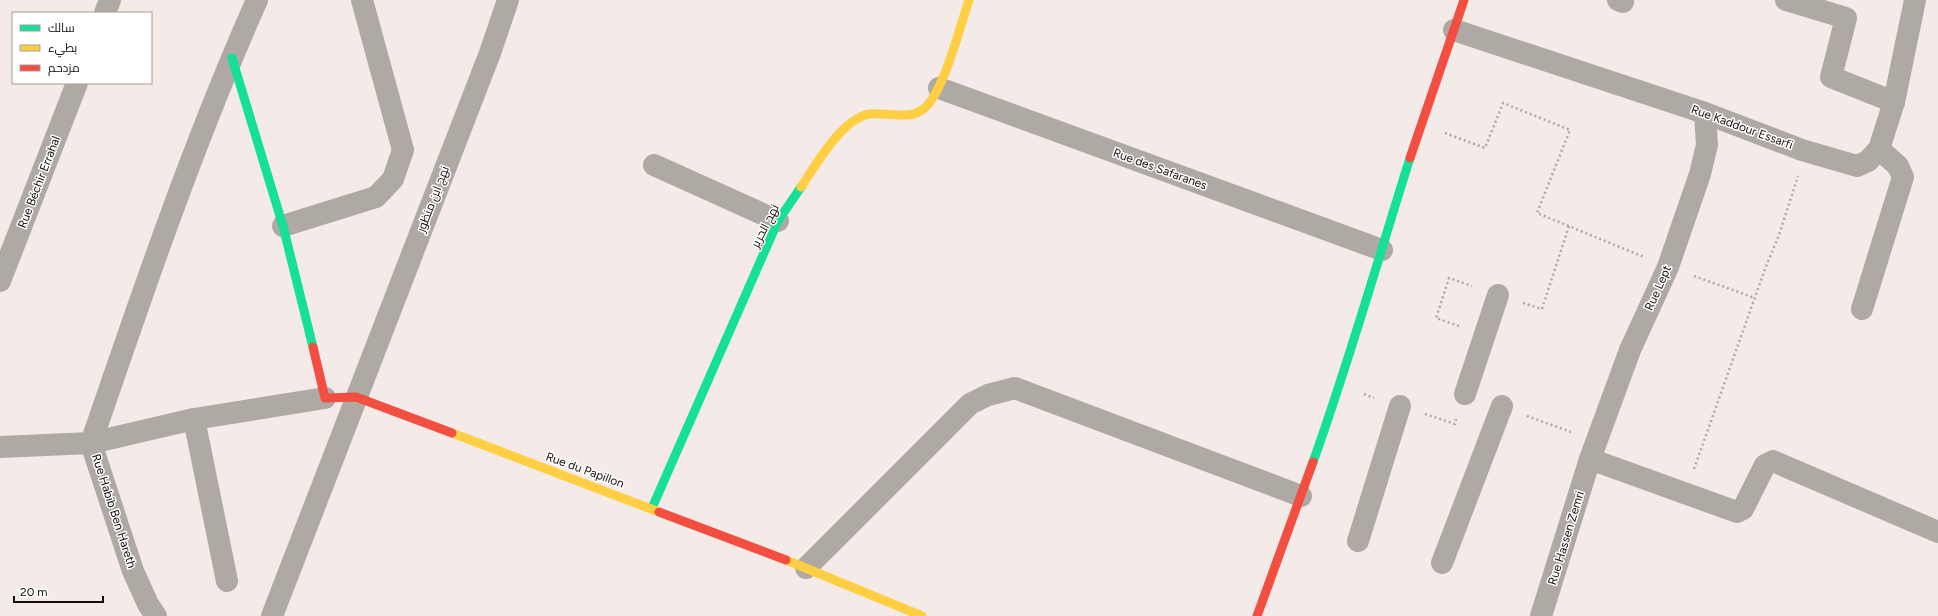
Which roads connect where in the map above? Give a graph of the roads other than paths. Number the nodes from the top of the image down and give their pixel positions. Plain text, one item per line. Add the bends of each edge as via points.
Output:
1 (110, 0) edge
2 (257, 0) edge
3 (362, 0) edge
4 (508, 0) edge
5 (969, 0) edge
6 (1464, 0) edge
7 (1786, 0) edge
8 (1915, 0) edge
9 (105, 12) edge
10 (1454, 30) junction
11 (232, 58) junction
12 (77, 84) edge
13 (939, 88) junction
14 (1894, 102) junction
15 (1705, 113) junction
16 (1879, 149) junction
17 (654, 164) dead end
18 (778, 221) junction
19 (283, 226) junction
20 (1382, 250) junction
21 (0, 281) edge
22 (1498, 295) dead end
23 (1862, 309) dead end
24 (1465, 394) dead end
25 (356, 397) junction
26 (325, 398) junction
27 (1400, 406) dead end
28 (1502, 406) dead end
29 (194, 419) junction
30 (91, 443) junction
31 (0, 447) edge
32 (1590, 459) junction
33 (1301, 496) junction
34 (652, 508) junction
35 (1938, 532) edge
36 (1358, 541) dead end
37 (1442, 563) dead end
38 (806, 568) junction
39 (227, 580) dead end
40 (156, 616) edge
41 (272, 616) edge
42 (922, 616) edge
43 (1256, 616) edge
44 (1541, 616) edge

1 - 9 street
2 - 11 street
3 - 19 street via 403,150 392,179 376,197
4 - 25 street, نهج ابن منظور
5 - 13 street, نهج الحرير
6 - 10 street
7 - 14 street via 1846,18 1831,77
8 - 14 street, Rue Kaddour Essarfi
10 - 15 street, Rue Kaddour Essarfi
10 - 20 street via 1421,123
11 - 19 street
11 - 30 street via 148,275
12 - 21 street, Rue Béchir Errahal
13 - 18 street, نهج الحرير via 921,111 911,114 870,114 849,125 834,139
13 - 20 street, Rue des Safaranes
14 - 16 street, Rue Kaddour Essarfi
15 - 16 street, Rue Kaddour Essarfi via 1802,150 1856,166 1868,162
15 - 32 street, Rue Lept via 1707,144 1700,174 1668,267 1630,350
16 - 23 street via 1898,166 1903,177
17 - 18 street
18 - 34 street, نهج الحرير
19 - 26 street
20 - 33 street via 1340,386
22 - 24 street
25 - 26 street
25 - 34 street, Rue du Papillon
25 - 41 street, نهج ابن منظور
26 - 29 street
27 - 36 street
28 - 37 street
29 - 30 street
29 - 39 street
30 - 31 street, Rue Habib Ben Hareth
30 - 40 street, Rue Habib Ben Hareth via 133,571
32 - 35 street via 1734,511 1740,511 1765,465 1773,461
32 - 44 street, Rue Hassen Zemri
33 - 38 street via 1015,388 988,395 970,404
33 - 43 street
34 - 38 street, Rue du Papillon
38 - 42 street, Rue du Papillon

